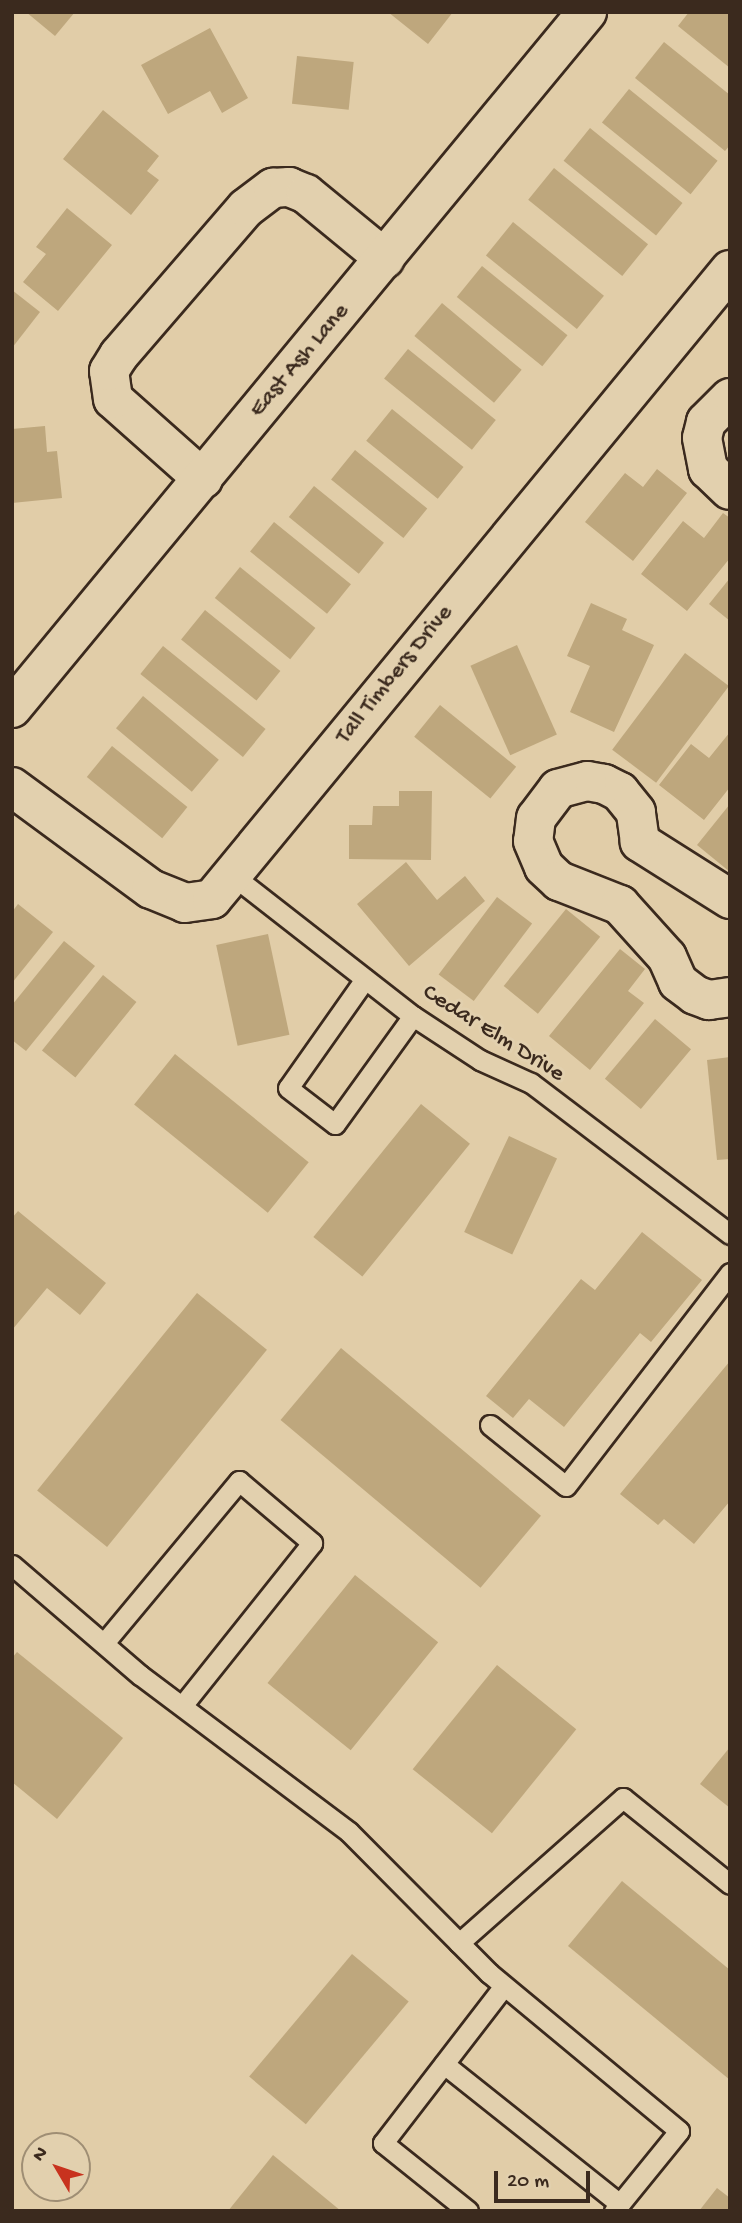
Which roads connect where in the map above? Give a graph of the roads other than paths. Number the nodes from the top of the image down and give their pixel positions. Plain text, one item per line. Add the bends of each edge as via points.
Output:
1 (587, 12) edge
2 (385, 258) junction
3 (730, 270) edge
4 (730, 398) edge
5 (203, 479) junction
6 (730, 490) edge
7 (12, 708) edge
8 (12, 787) edge
9 (231, 874) junction
10 (730, 899) edge
11 (365, 979) junction
12 (730, 997) edge
13 (413, 1016) junction
14 (730, 1234) edge
15 (730, 1273) edge
16 (490, 1425) dead end
17 (12, 1565) edge
18 (104, 1643) junction
19 (183, 1706) junction
20 (730, 1884) edge
21 (459, 1943) junction
22 (504, 1986) junction
23 (444, 2064) junction
24 (617, 2207) edge
25 (468, 2211) edge

1 - 2 street, East Ash Lane
2 - 5 street, East Ash Lane
2 - 5 street via 306,194 289,187 273,188 246,208 119,355 109,371 113,399
3 - 9 street, Tall Timbers Drive
4 - 6 street via 711,415 702,438 708,469
5 - 7 street, East Ash Lane
8 - 9 street, Tall Timbers Drive via 151,889 185,903 212,899
9 - 11 lane, Cedar Elm Drive
10 - 12 street via 640,842 636,811 620,792 604,784 587,781 558,789 536,818 533,841 544,867 559,881 620,905 667,957 678,982 695,995 709,1000
11 - 13 lane, Cedar Elm Drive
11 - 13 lane via 288,1088 335,1124
13 - 14 lane, Cedar Elm Drive via 480,1060 531,1083
15 - 16 lane via 566,1486
17 - 18 lane
18 - 19 lane
18 - 19 lane via 239,1481 312,1543
19 - 21 lane via 349,1832
20 - 21 lane via 623,1798
21 - 22 lane
22 - 23 lane
22 - 24 lane via 679,2131
23 - 24 lane
23 - 25 lane via 383,2143

